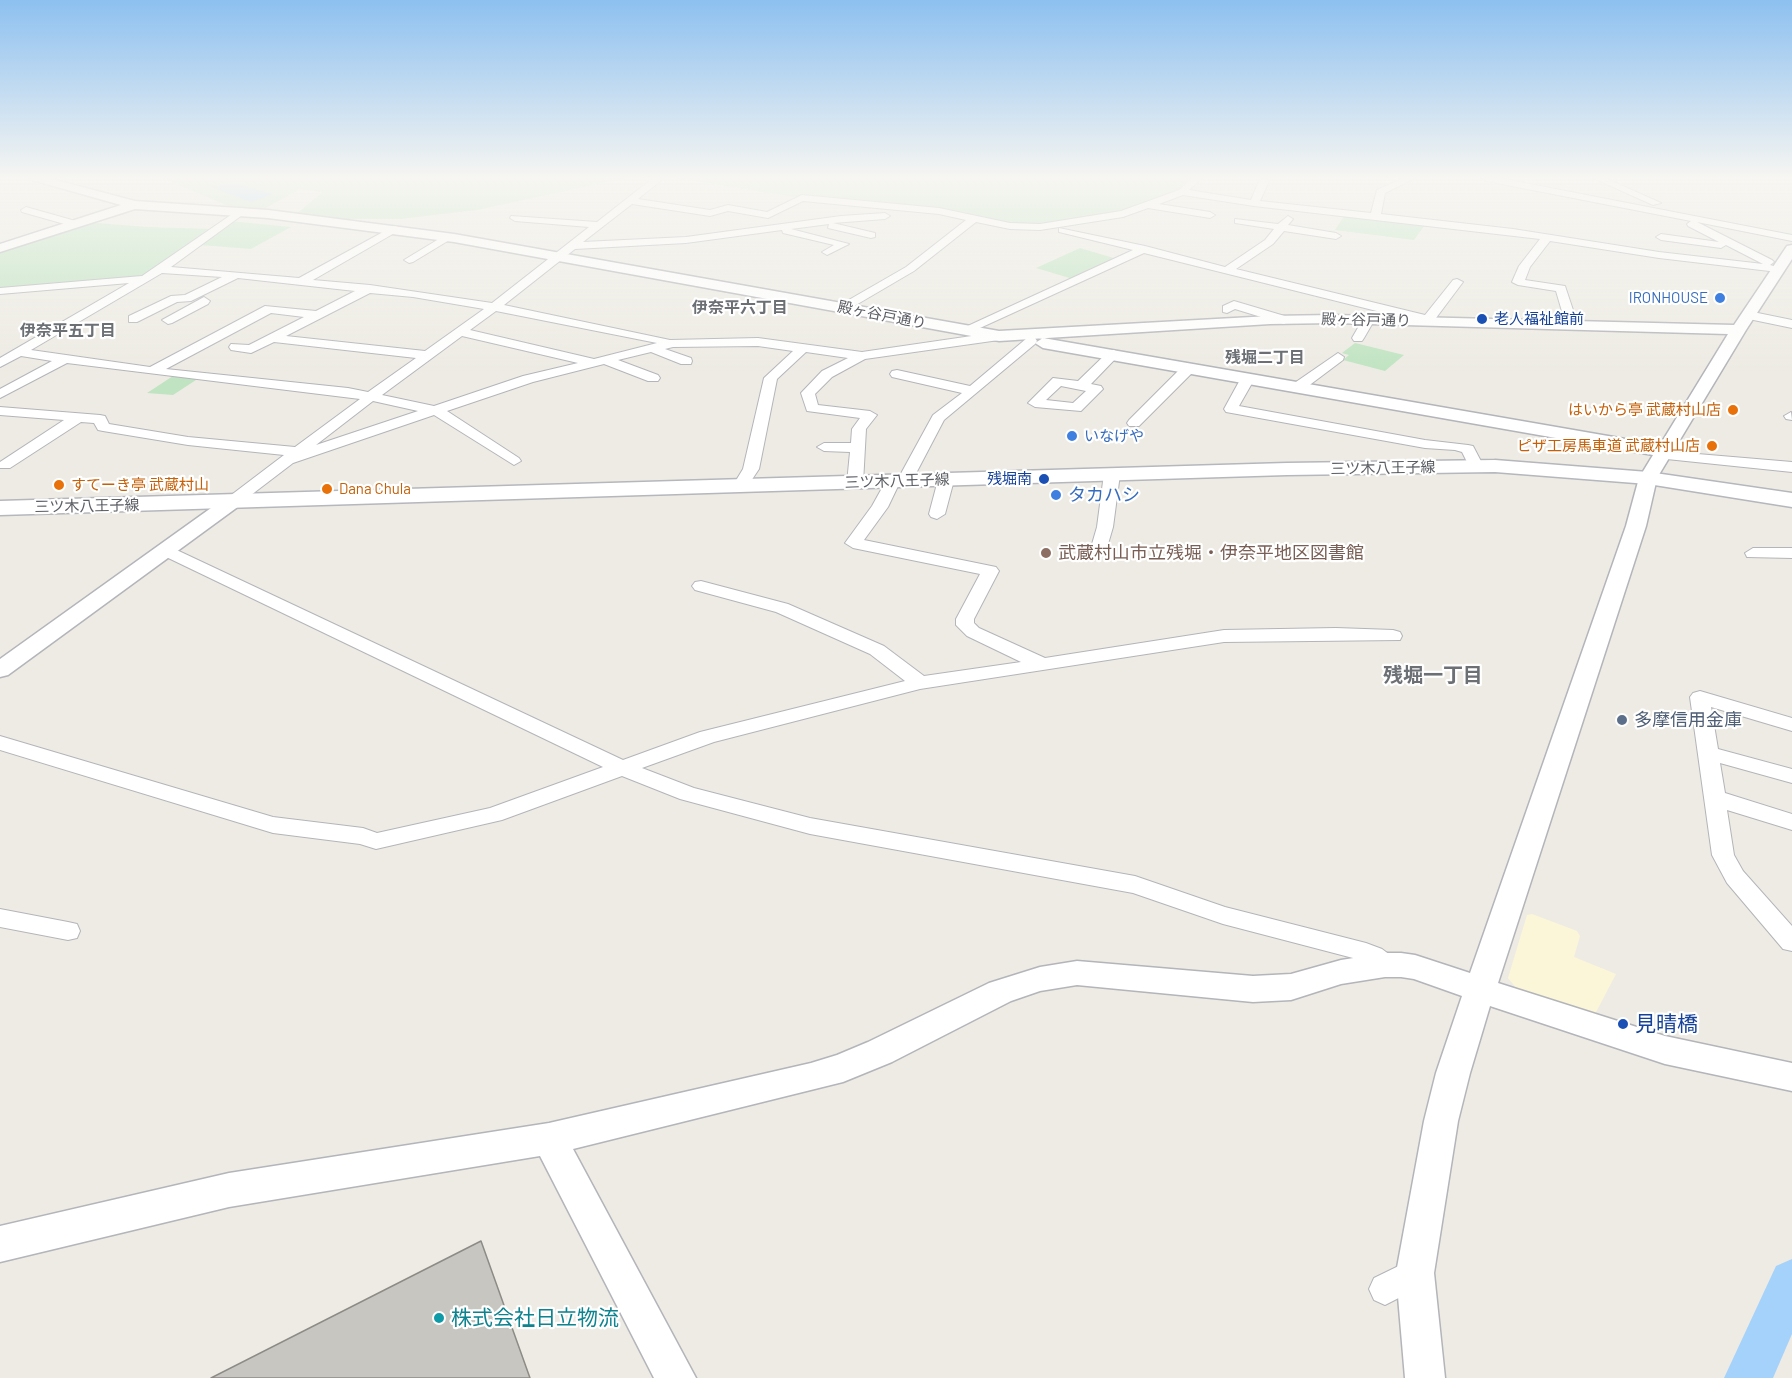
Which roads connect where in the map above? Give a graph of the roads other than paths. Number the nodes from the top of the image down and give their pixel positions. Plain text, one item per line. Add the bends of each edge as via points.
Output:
1 (18, 242) edge
2 (201, 242) edge
3 (371, 242) edge
4 (438, 242) edge
5 (477, 242) edge
6 (578, 242) edge
7 (643, 242) edge
8 (836, 242) edge
9 (944, 242) edge
10 (1117, 242) edge
11 (1269, 242) edge
12 (1544, 242) edge
13 (1581, 242) edge
14 (1704, 242) edge
15 (1727, 242) edge
16 (573, 246) junction
17 (1734, 246) junction
18 (0, 248) edge
19 (1145, 249) junction
20 (1792, 249) edge
21 (827, 252) dead end
22 (560, 257) junction
23 (409, 260) dead end
24 (1782, 268) edge
25 (1229, 269) junction
26 (160, 270) junction
27 (237, 275) junction
28 (146, 278) junction
29 (303, 281) junction
30 (1457, 282) dead end
31 (370, 288) junction
32 (0, 291) edge
33 (413, 294) junction
34 (187, 299) junction
35 (398, 304) dead end
36 (494, 307) junction
37 (844, 308) junction
38 (1227, 309) dead end
39 (318, 315) junction
40 (133, 319) dead end
41 (168, 320) dead end
42 (1284, 320) junction
43 (1370, 320) junction
44 (1430, 320) junction
45 (1743, 323) junction
46 (1792, 324) edge
47 (1572, 325) junction
48 (964, 330) junction
49 (460, 332) junction
50 (999, 336) junction
51 (273, 338) junction
52 (1358, 338) dead end
53 (1031, 341) junction
54 (673, 343) junction
55 (235, 347) dead end
56 (18, 348) junction
57 (651, 348) junction
58 (803, 348) junction
59 (1114, 354) junction
60 (426, 355) junction
61 (862, 356) junction
62 (1338, 357) dead end
63 (65, 359) junction
64 (600, 361) junction
65 (687, 361) dead end
66 (0, 363) edge
67 (1189, 368) junction
68 (152, 371) junction
69 (970, 373) dead end
70 (897, 374) dead end
71 (990, 377) junction
72 (653, 378) dead end
73 (1248, 378) junction
74 (1081, 386) dead end
75 (1298, 387) junction
76 (973, 391) junction
77 (0, 394) edge
78 (369, 398) junction
79 (0, 411) edge
80 (436, 411) junction
81 (79, 417) junction
82 (1134, 423) dead end
83 (824, 446) dead end
84 (858, 448) junction
85 (297, 452) junction
86 (1663, 453) junction
87 (284, 461) junction
88 (514, 461) dead end
89 (5, 465) dead end
90 (1476, 467) junction
91 (1792, 467) edge
92 (1112, 474) junction
93 (1648, 478) junction
94 (946, 480) junction
95 (898, 482) junction
96 (855, 483) junction
97 (740, 487) junction
98 (1792, 500) edge
99 (232, 502) junction
100 (0, 508) edge
101 (937, 514) dead end
102 (166, 550) junction
103 (1098, 550) dead end
104 (1754, 553) dead end
105 (1792, 553) edge
106 (701, 586) dead end
107 (1393, 636) dead end
108 (1040, 663) junction
109 (0, 670) edge
110 (920, 683) junction
111 (1792, 725) edge
112 (0, 743) edge
113 (1707, 753) junction
114 (624, 769) junction
115 (1792, 776) edge
116 (1714, 798) junction
117 (1792, 822) edge
118 (0, 918) edge
119 (68, 931) dead end
120 (1792, 942) edge
121 (1385, 965) junction
122 (1480, 989) junction
123 (1792, 1077) edge
124 (549, 1138) junction
125 (0, 1244) edge
126 (676, 1378) edge
127 (1425, 1378) edge

1 - 18 street
2 - 26 street
3 - 29 street
4 - 23 street
5 - 22 street, 殿ヶ谷戸通り
6 - 16 street
7 - 16 street
8 - 21 street via 844,244
9 - 37 street via 910,269
10 - 19 street
11 - 25 street
12 - 47 street via 1518,282 1561,288
13 - 24 street
14 - 17 street
15 - 17 street
16 - 22 street
17 - 24 street
19 - 25 street
19 - 48 street
20 - 24 street
22 - 36 street
22 - 37 street, 殿ヶ谷戸通り
24 - 45 street
25 - 44 street
26 - 27 street
26 - 28 street
27 - 29 street
27 - 34 street
28 - 32 street
28 - 56 street
29 - 31 street
30 - 44 street
31 - 33 street
31 - 39 street
33 - 35 street
33 - 36 street
34 - 40 street via 176,298
34 - 41 street via 206,302
36 - 49 street
36 - 54 street
37 - 48 street, 殿ヶ谷戸通り
38 - 42 street via 1234,305
39 - 51 street
39 - 68 street via 269,309
42 - 43 street, 殿ヶ谷戸通り
42 - 50 street, 殿ヶ谷戸通り
43 - 44 street, 殿ヶ谷戸通り
43 - 52 street
44 - 47 street, 殿ヶ谷戸通り
45 - 46 street
45 - 47 street, 殿ヶ谷戸通り
45 - 86 street
48 - 50 street, 殿ヶ谷戸通り
49 - 60 street
49 - 64 street
50 - 53 street
50 - 61 street
51 - 55 street via 251,349
51 - 60 street
53 - 59 street
53 - 71 street
54 - 57 street
54 - 58 street via 758,342
56 - 63 street
56 - 66 street
57 - 64 street
57 - 65 street
58 - 61 street
58 - 97 street via 771,378 751,469
59 - 67 street
59 - 74 street
60 - 78 street
61 - 84 street via 827,374 808,393 812,408 874,410 859,429
62 - 75 street
63 - 68 street
63 - 77 street
64 - 72 street
64 - 80 street via 528,379
67 - 73 street
67 - 82 street
68 - 78 street via 348,392
69 - 71 street
70 - 76 street
71 - 76 street
73 - 75 street
73 - 90 street via 1232,409 1468,449
75 - 86 street
76 - 95 street via 938,418
78 - 80 street
78 - 85 street
79 - 81 street
80 - 87 street
80 - 88 street
81 - 85 street via 100,419 103,427 188,441
81 - 89 street
83 - 84 street
84 - 96 street
85 - 87 street
86 - 91 street
86 - 93 street
87 - 99 street
90 - 92 main road, 三ツ木八王子線
90 - 93 main road, 三ツ木八王子線
92 - 94 main road, 三ツ木八王子線
92 - 103 street
93 - 98 main road, 三ツ木八王子線
93 - 122 street via 1636,526
94 - 95 main road, 三ツ木八王子線
94 - 101 street
95 - 96 main road, 三ツ木八王子線
95 - 108 street via 853,543 990,571 964,619 965,625
96 - 97 main road, 三ツ木八王子線
97 - 99 main road, 三ツ木八王子線
99 - 100 main road, 三ツ木八王子線
99 - 102 street
102 - 109 street
102 - 114 street
104 - 105 street
106 - 110 street via 782,608 877,650
107 - 108 street via 1224,636
108 - 110 street
110 - 114 street via 707,737
111 - 113 street via 1700,697
112 - 114 street via 273,825 363,836 376,842 494,815
113 - 115 street
113 - 116 street
114 - 121 street via 688,794 810,826 1135,885 1223,915 1357,950
116 - 117 street
116 - 120 street via 1728,865
118 - 119 street
121 - 122 street via 1415,968
121 - 124 street via 1341,972 1291,987 1253,989 1092,973 1040,979 1000,992 843,1068
122 - 123 street via 1665,1050
122 - 127 street via 1453,1073 1400,1281
124 - 125 street via 229,1190
124 - 126 street

